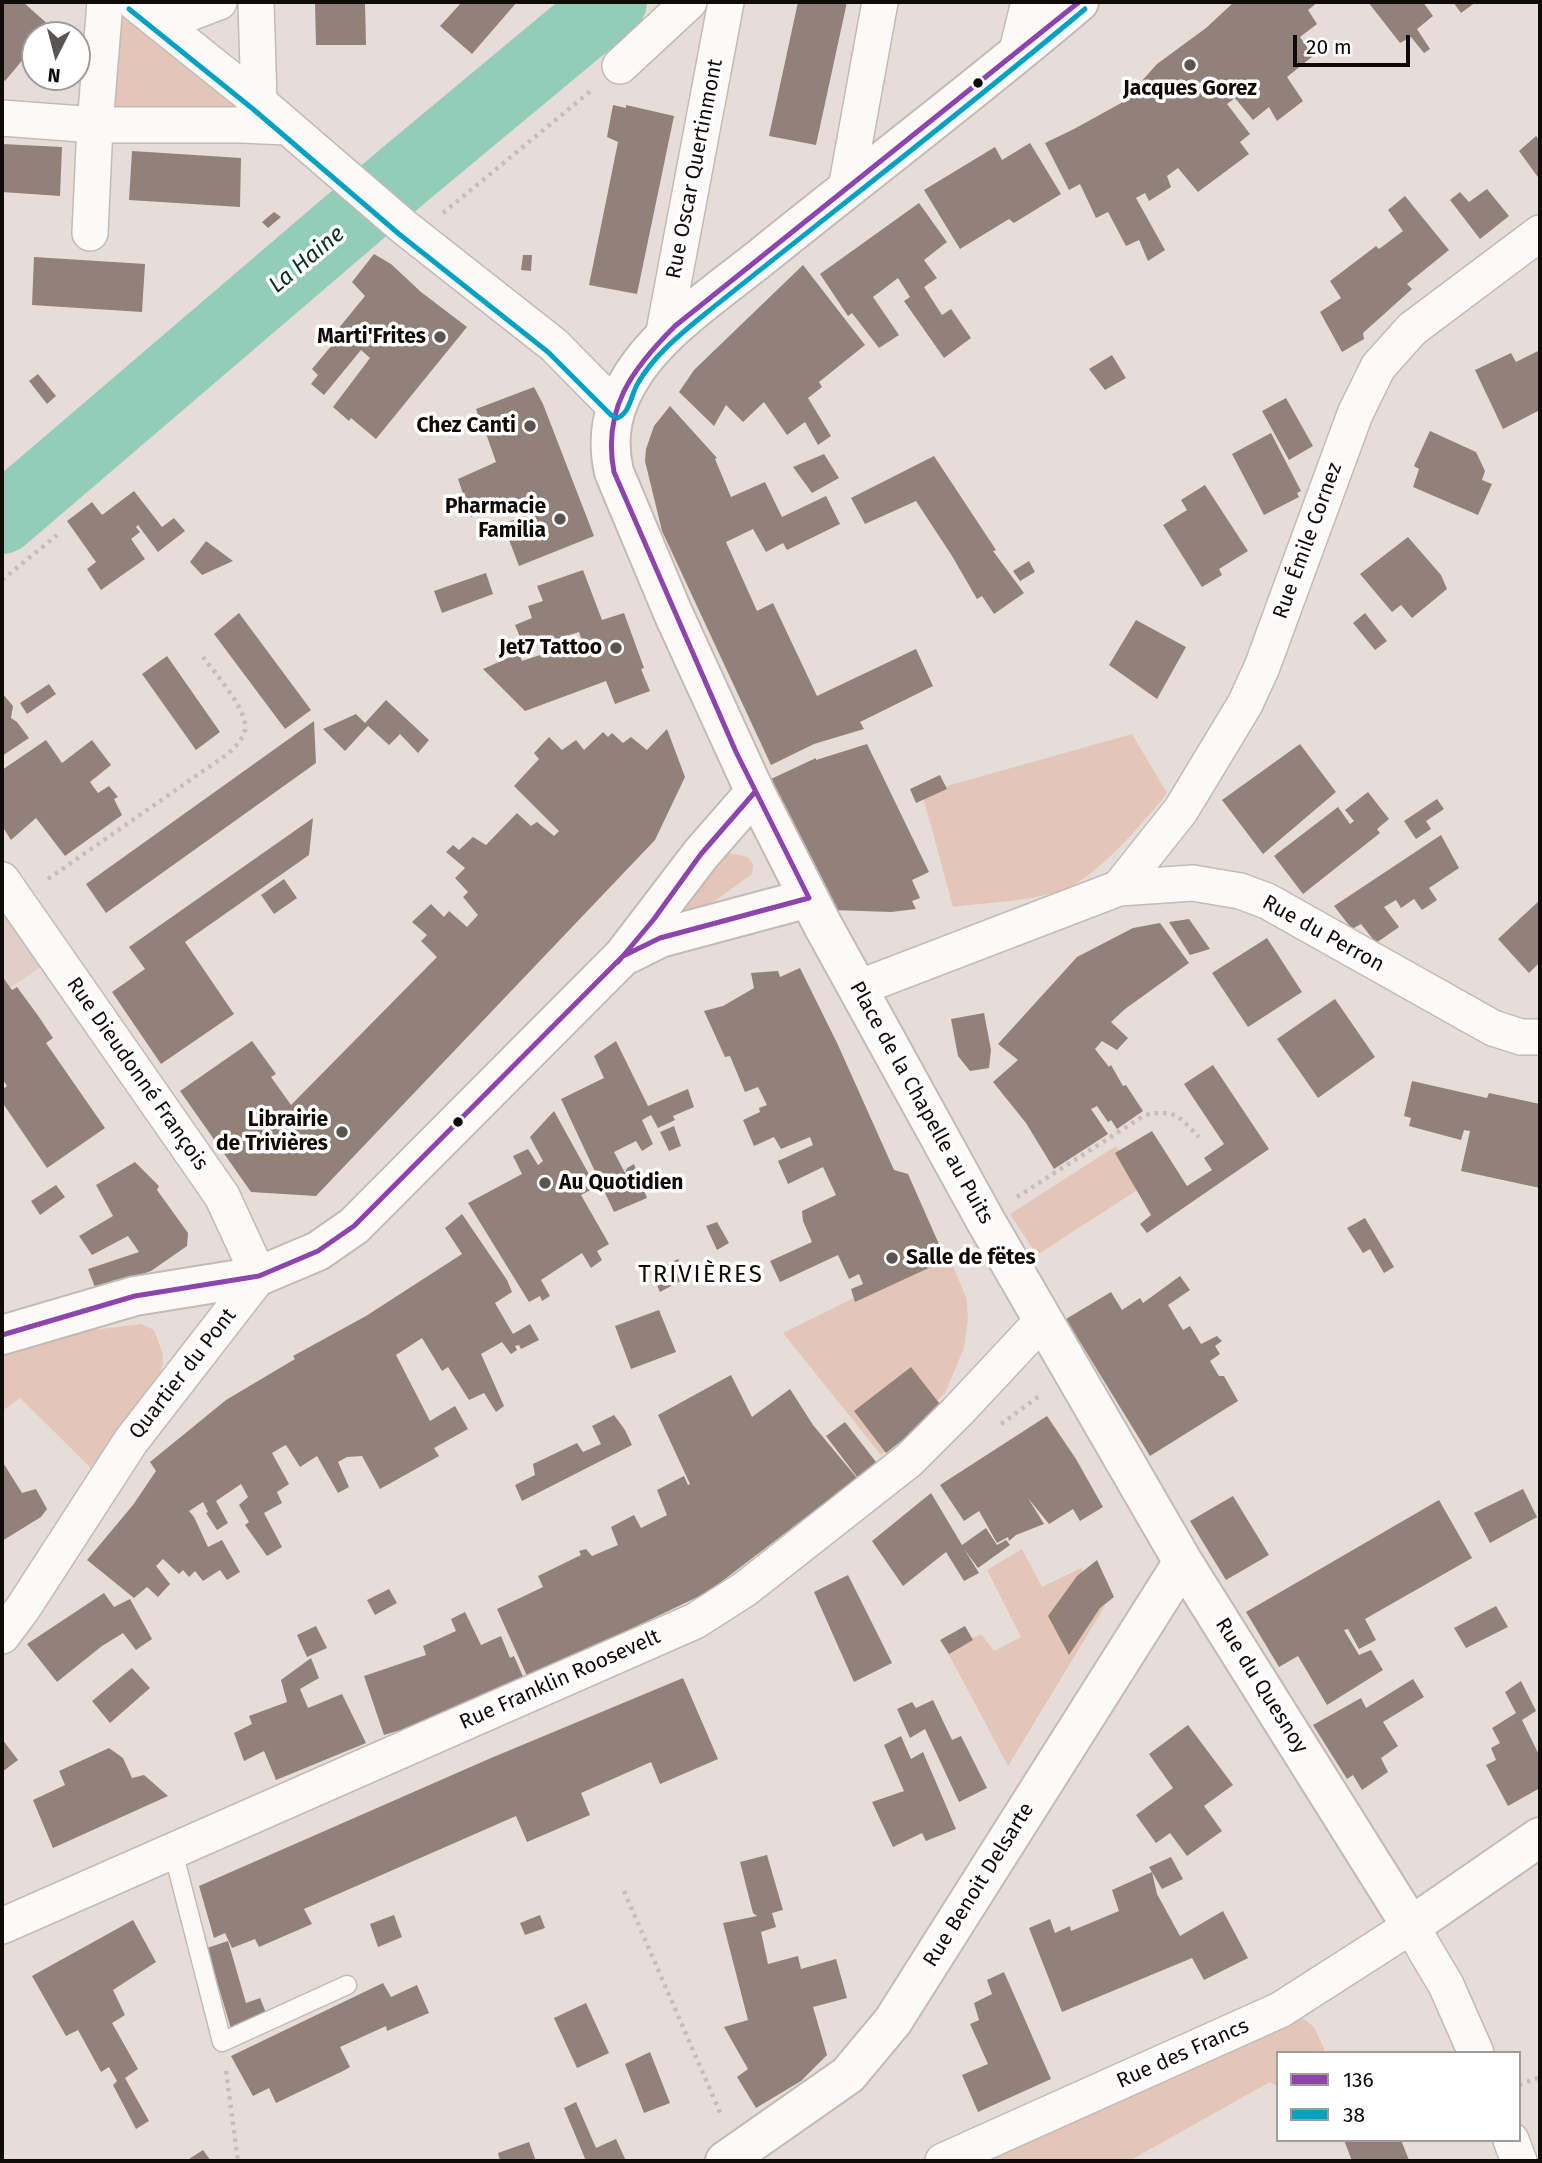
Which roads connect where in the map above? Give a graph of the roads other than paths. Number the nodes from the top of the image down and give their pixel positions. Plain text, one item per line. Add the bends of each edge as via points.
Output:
1 (105, 2) edge
2 (134, 2) edge
3 (219, 2) edge
4 (257, 2) edge
5 (689, 2) edge
6 (726, 2) edge
7 (880, 2) edge
8 (1029, 2) edge
9 (1079, 2) edge
10 (161, 24) junction
11 (1016, 55) junction
12 (620, 66) road end
13 (259, 102) junction
14 (2, 118) edge
15 (95, 125) junction
16 (286, 127) junction
17 (846, 189) junction
18 (90, 233) dead end
19 (1540, 233) edge
20 (663, 337) junction
21 (617, 409) junction
22 (755, 792) junction
23 (1119, 888) junction
24 (7, 896) edge
25 (815, 910) junction
26 (623, 956) junction
27 (858, 988) junction
28 (1540, 1037) edge
29 (259, 1276) junction
30 (1044, 1319) junction
31 (2, 1335) edge
32 (1183, 1562) junction
33 (2, 1636) edge
34 (1540, 1837) edge
35 (173, 1850) junction
36 (2, 1926) edge
37 (1411, 1926) junction
38 (347, 1985) dead end
39 (1475, 2051) edge
40 (1512, 2142) edge
41 (725, 2161) edge
42 (943, 2161) edge
43 (1519, 2161) edge

1 - 15 street
2 - 10 street
3 - 10 street
4 - 13 street
5 - 12 street
6 - 20 street, Rue Oscar Quertinmont
7 - 17 street
8 - 11 street
9 - 11 street, Rue Oscar Quertinmont
10 - 13 street
11 - 17 street, Rue Oscar Quertinmont
13 - 16 street
14 - 15 street
15 - 16 street
15 - 18 street
16 - 21 street via 554,345
17 - 20 street, Rue Oscar Quertinmont
19 - 23 street, Rue Émile Cornez via 1412,328 1378,368 1355,414 1245,704 1181,810
20 - 21 street, Rue Oscar Quertinmont via 630,378
21 - 22 street, Rue Oscar Quertinmont via 609,436 614,472
22 - 25 street, Rue Oscar Quertinmont
22 - 26 street
23 - 27 street, Rue du Perron
23 - 28 street, Rue du Perron via 1193,883 1240,891 1267,901 1493,1028 1521,1037
24 - 29 street, Rue Dieudonné François via 222,1196
25 - 26 street via 660,938
25 - 27 street, Place de la Chapelle au Puits
26 - 29 street, Quartier du Pont via 354,1226 318,1251
27 - 30 street, Place de la Chapelle au Puits
29 - 31 street via 135,1296
29 - 33 street, Quartier du Pont via 131,1441
30 - 32 street, Rue du Quesnoy
30 - 35 street, Rue Franklin Roosevelt via 909,1460 745,1589 695,1621
32 - 37 street, Rue du Quesnoy
32 - 41 street, Rue Benoit Delsarte via 893,2021 848,2075
34 - 37 street
35 - 36 street, Rue Franklin Roosevelt
35 - 38 lane via 222,2042
37 - 39 street, Rue du Quesnoy via 1446,1985
37 - 42 street, Rue des Francs via 1280,2010
40 - 43 street

